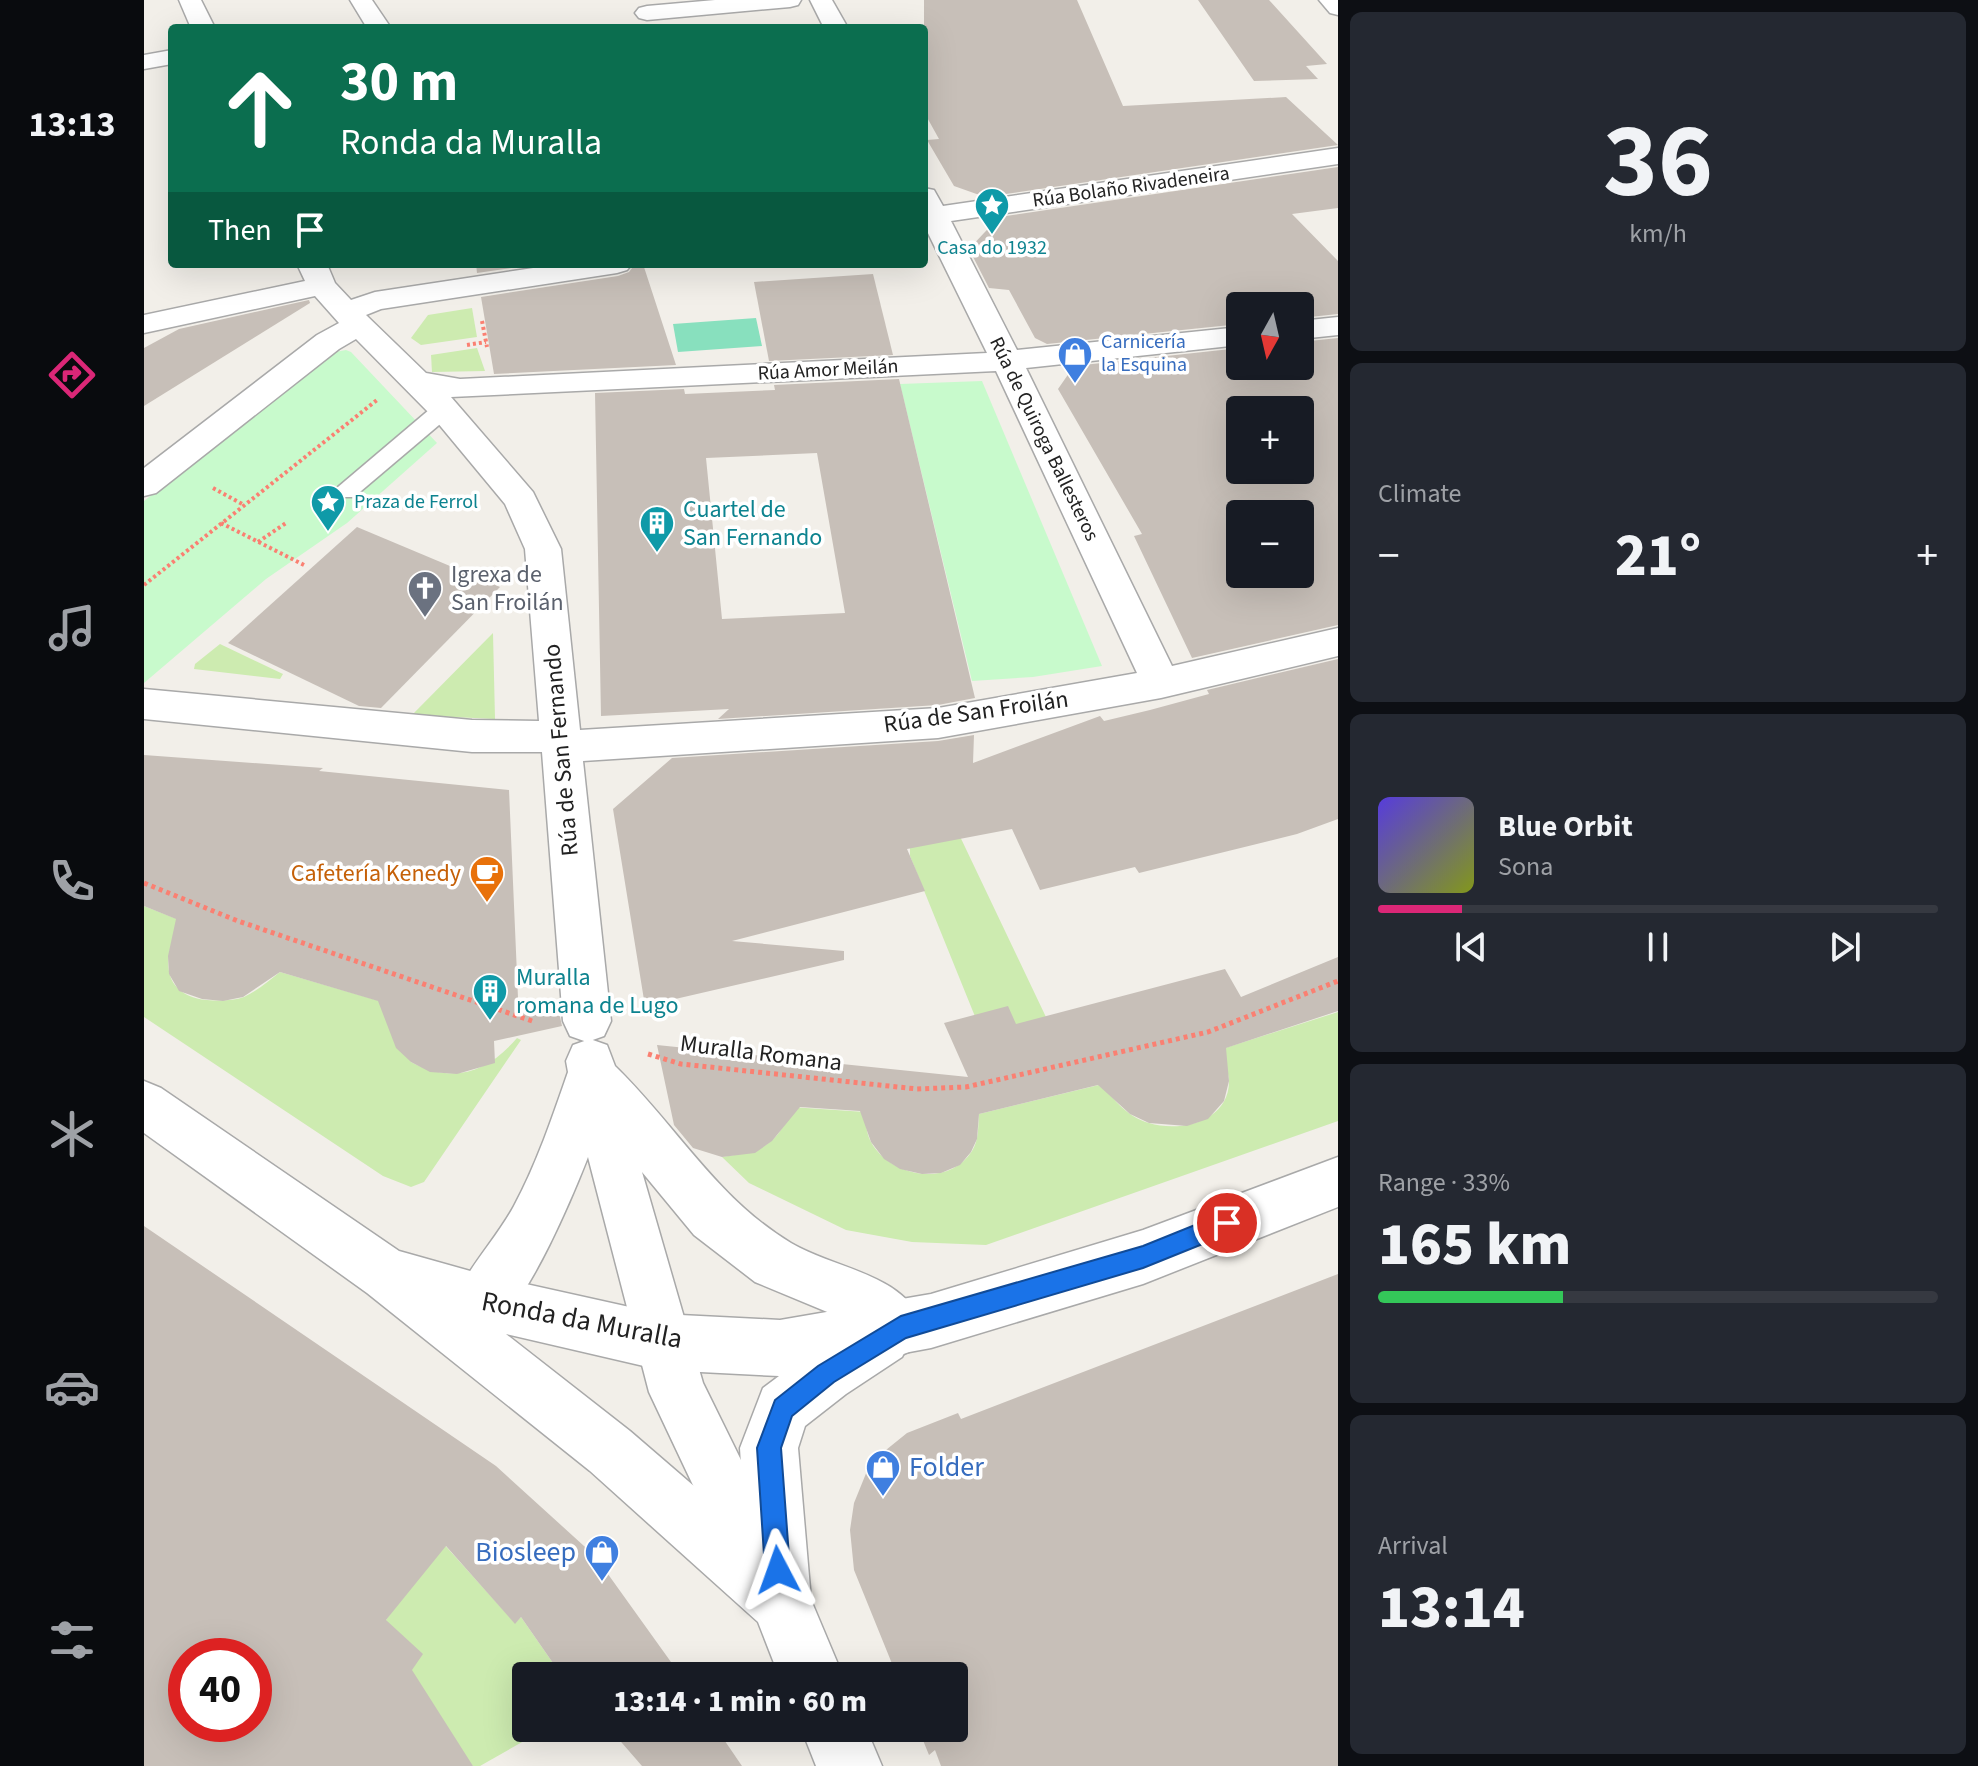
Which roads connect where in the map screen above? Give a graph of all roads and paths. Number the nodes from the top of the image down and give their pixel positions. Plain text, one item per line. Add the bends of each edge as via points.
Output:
1 (190, 0) edge
2 (361, 0) edge
3 (790, 0) edge
4 (821, 0) edge
5 (1330, 0) edge
6 (647, 7) edge
7 (1338, 8) edge
8 (201, 24) edge
9 (376, 24) edge
10 (834, 24) edge
11 (168, 58) edge
12 (144, 62) edge
13 (1338, 156) edge
14 (928, 210) edge
15 (590, 268) edge
16 (317, 275) edge
17 (476, 285) junction
18 (352, 318) junction
19 (144, 324) edge
20 (1338, 326) edge
21 (1314, 329) edge
22 (1226, 338) edge
23 (1007, 361) junction
24 (494, 387) junction
25 (427, 391) junction
26 (144, 485) edge
27 (346, 492) dead end
28 (221, 523) junction
29 (286, 523) dead end
30 (258, 542) junction
31 (304, 565) dead end
32 (144, 585) edge
33 (1338, 642) edge
34 (1161, 683) junction
35 (144, 704) edge
36 (560, 742) junction
37 (144, 883) edge
38 (1338, 981) edge
39 (544, 1024) dead end
40 (601, 1051) junction
41 (144, 1104) edge
42 (1338, 1182) edge
43 (386, 1274) junction
44 (481, 1301) junction
45 (899, 1329) junction
46 (661, 1342) junction
47 (780, 1601) junction
48 (805, 1662) edge
49 (839, 1742) edge
50 (849, 1766) edge

1 - 8 street
2 - 9 street
3 - 6 street
4 - 10 street
5 - 7 street
11 - 12 street
13 - 14 street, Rúa Bolaño Rivadeneira
14 - 23 street, Rúa de Quiroga Ballesteros
15 - 17 street
16 - 18 street, Rúa de San Fernando
16 - 19 street
17 - 18 street via 375,301
17 - 24 path
18 - 25 street, Rúa de San Fernando
18 - 26 street
20 - 21 street
22 - 23 street, Rúa Amor Meilán
23 - 24 street, Rúa Amor Meilán
23 - 34 street, Rúa de Quiroga Ballesteros
24 - 25 street, Rúa Amor Meilán
25 - 27 lane
25 - 28 path via 383,396
25 - 36 street, Rúa de San Fernando via 521,500 543,549
28 - 30 path
28 - 32 path
29 - 30 path
30 - 31 path
33 - 34 street, Rúa de San Froilán
34 - 36 street, Rúa de San Froilán via 938,723
35 - 36 street
36 - 40 street, Rúa de San Fernando
37 - 39 path via 238,921
38 - 40 path, Muralla Romana via 1208,1032 966,1087 917,1089
40 - 44 street, Rúa de San Fernando via 547,1190 505,1275
40 - 45 street via 712,1217 774,1263 868,1302
40 - 46 street, Rúa de San Fernando
41 - 43 street, Ronda da Muralla
42 - 45 street, Ronda da Muralla via 1143,1257
43 - 44 street, Ronda da Muralla
43 - 47 street via 592,1436
44 - 46 street, Ronda da Muralla
45 - 46 street, Ronda da Muralla via 780,1348
45 - 47 street via 783,1408 769,1448
46 - 47 street, Rúa de San Fernando via 677,1392
47 - 48 street
49 - 50 street

